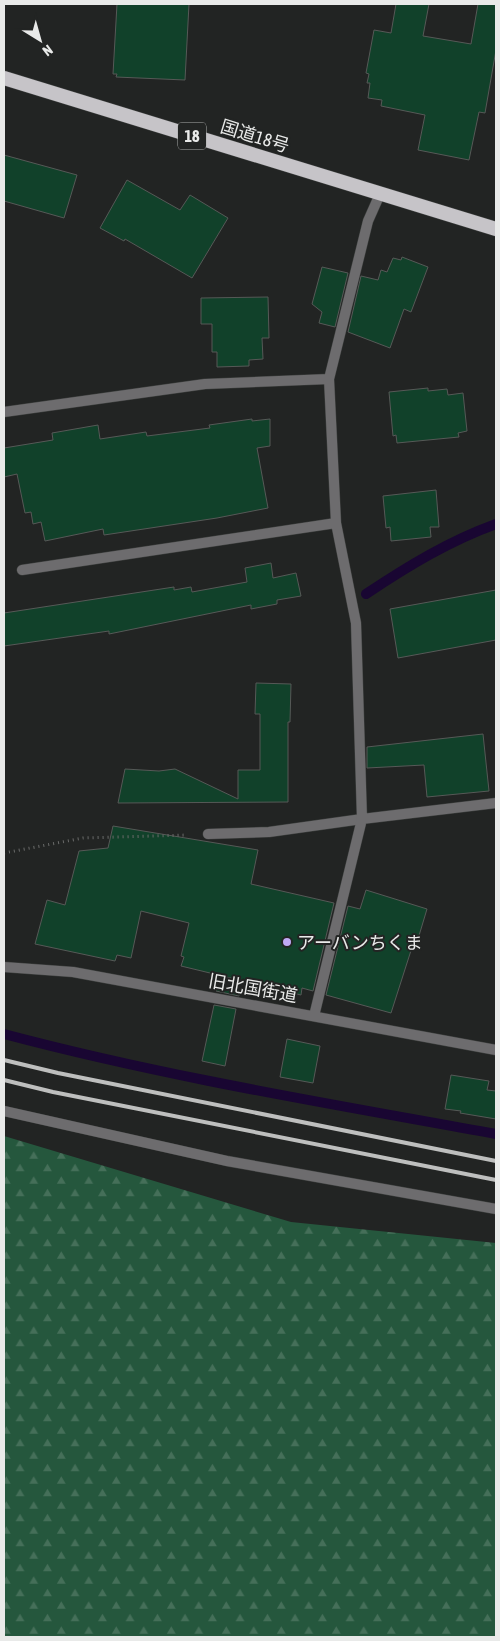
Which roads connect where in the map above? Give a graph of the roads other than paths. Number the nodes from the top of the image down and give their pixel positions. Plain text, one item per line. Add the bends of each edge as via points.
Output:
1 (4, 78) edge
2 (380, 194) junction
3 (496, 229) edge
4 (329, 379) junction
5 (4, 412) edge
6 (336, 523) junction
7 (22, 570) dead end
8 (496, 803) edge
9 (362, 819) junction
10 (208, 834) road end
11 (4, 967) edge
12 (314, 1016) junction
13 (496, 1050) edge
14 (4, 1110) edge
15 (496, 1209) edge

1 - 2 highway, 国道18号 / 18
2 - 3 highway, 国道18号 / 18
2 - 4 street via 368,221
4 - 5 street via 205,384
4 - 6 street
6 - 7 street
6 - 9 street via 356,623
8 - 9 street
9 - 10 street via 270,832
9 - 12 street
11 - 12 street, 旧北国街道 via 73,972
12 - 13 street, 旧北国街道
14 - 15 street via 227,1161

